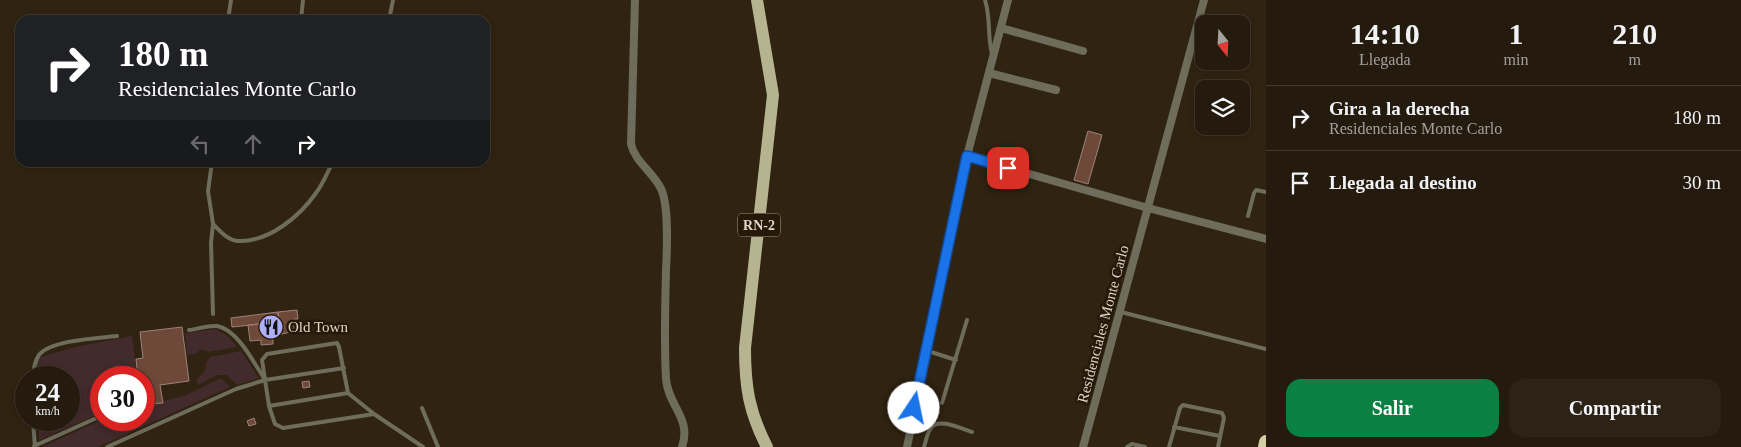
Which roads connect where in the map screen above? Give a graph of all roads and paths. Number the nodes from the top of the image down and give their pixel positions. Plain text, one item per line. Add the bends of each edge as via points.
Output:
1 (230, 0) edge
2 (303, 0) edge
3 (393, 0) edge
4 (635, 0) edge
5 (757, 0) edge
6 (985, 0) edge
7 (1008, 0) edge
8 (1204, 0) edge
9 (228, 15) edge
10 (302, 15) edge
11 (390, 15) edge
12 (1001, 28) junction
13 (1083, 51) dead end
14 (993, 57) junction
15 (989, 73) junction
16 (1056, 90) dead end
17 (967, 156) junction
18 (211, 167) edge
19 (330, 167) edge
20 (1266, 192) edge
21 (1148, 208) junction
22 (1248, 216) dead end
23 (213, 224) junction
24 (1266, 239) edge
25 (1120, 312) junction
26 (213, 314) dead end
27 (967, 320) dead end
28 (189, 330) dead end
29 (117, 336) dead end
30 (1266, 349) edge
31 (925, 351) junction
32 (956, 360) junction
33 (34, 366) edge
34 (344, 368) junction
35 (265, 380) junction
36 (348, 393) junction
37 (942, 403) dead end
38 (269, 406) junction
39 (422, 408) dead end
40 (374, 414) junction
41 (90, 421) edge
42 (1174, 427) junction
43 (33, 431) edge
44 (972, 432) dead end
45 (1220, 436) junction
46 (1266, 442) edge
47 (34, 446) edge
48 (107, 447) edge
49 (423, 447) edge
50 (438, 447) edge
51 (682, 447) edge
52 (767, 447) edge
53 (907, 447) edge
54 (924, 447) edge
55 (1083, 447) edge
56 (1127, 447) edge
57 (1145, 447) edge
58 (1169, 447) edge
59 (1218, 447) edge
60 (1264, 447) edge

1 - 9 lane
2 - 10 lane
3 - 11 lane
4 - 51 street via 630,144 633,155 662,192 667,237 666,382 687,435
5 - 52 main road, RN-2 via 773,95 745,365 749,404
6 - 14 lane via 989,19 987,36
7 - 12 street
8 - 21 street, Residenciales Monte Carlo
12 - 13 street
12 - 14 street
14 - 15 street
15 - 16 street
15 - 17 street
17 - 21 street
17 - 31 street
18 - 23 lane via 208,191
19 - 23 lane via 316,194 287,224 260,237 238,241 225,236
20 - 22 lane via 1256,190
21 - 24 street
21 - 25 street, Residenciales Monte Carlo
23 - 26 lane
25 - 30 lane
25 - 55 street, Residenciales Monte Carlo
27 - 32 lane
28 - 35 lane via 216,326 223,329 244,348
29 - 33 lane via 48,348 40,354
31 - 32 lane
31 - 53 street
32 - 37 lane
34 - 35 lane
34 - 35 lane via 340,347 332,342 267,354 262,360
34 - 36 lane
35 - 38 lane
35 - 48 lane via 211,399
36 - 38 lane
36 - 40 lane
38 - 40 lane via 275,424 283,428
39 - 50 lane
40 - 49 lane
41 - 47 lane
42 - 45 lane
42 - 45 lane via 1183,405 1222,413
42 - 58 lane
43 - 47 lane
44 - 54 lane via 935,424 930,428
45 - 59 lane
46 - 60 highway
56 - 57 lane via 1132,444

